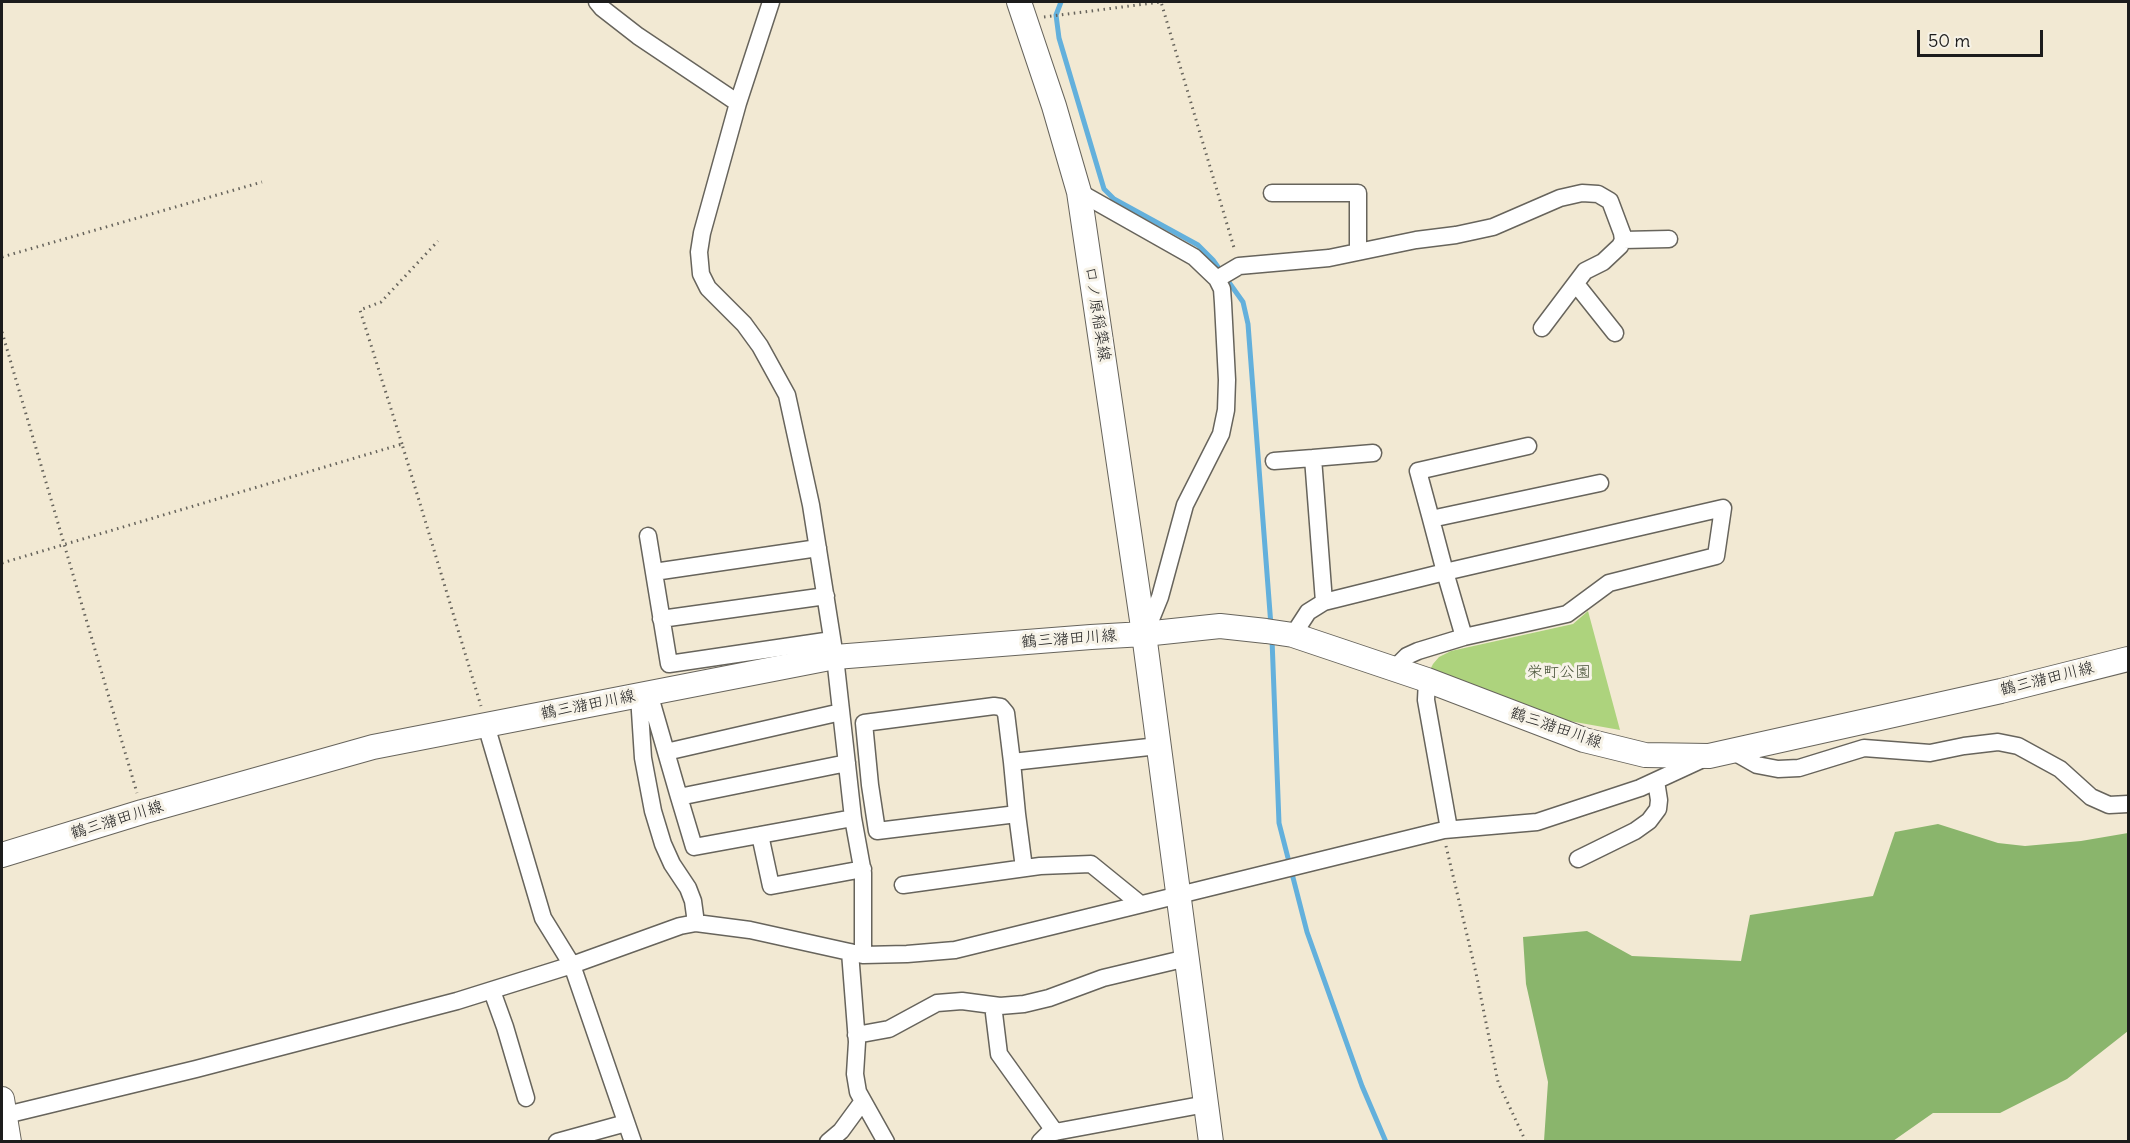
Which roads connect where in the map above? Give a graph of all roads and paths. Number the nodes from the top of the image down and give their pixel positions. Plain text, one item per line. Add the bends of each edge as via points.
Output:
1 (597, 2) edge
2 (771, 2) edge
3 (1022, 10) edge
4 (738, 103) junction
5 (262, 182) dead end
6 (1079, 192) junction
7 (1272, 193) dead end
8 (1669, 238) dead end
9 (1623, 240) junction
10 (438, 241) dead end
11 (1358, 252) junction
12 (2, 257) edge
13 (1239, 266) junction
14 (1217, 279) junction
15 (1576, 284) junction
16 (1542, 328) dead end
17 (2, 332) edge
18 (1615, 333) dead end
19 (402, 444) junction
20 (1528, 446) dead end
21 (1373, 453) dead end
22 (1313, 458) junction
23 (1274, 461) dead end
24 (1600, 483) dead end
25 (1431, 519) junction
26 (648, 536) dead end
27 (65, 544) junction
28 (818, 548) junction
29 (2, 563) edge
30 (654, 572) junction
31 (1445, 572) junction
32 (826, 596) junction
33 (1324, 602) junction
34 (661, 619) junction
35 (1144, 634) junction
36 (1293, 635) junction
37 (1464, 638) junction
38 (834, 649) junction
39 (2128, 659) edge
40 (1394, 669) junction
41 (1427, 680) junction
42 (644, 694) junction
43 (841, 712) junction
44 (486, 725) junction
45 (1158, 746) junction
46 (666, 752) junction
47 (1734, 752) junction
48 (1709, 756) junction
49 (1012, 762) junction
50 (847, 763) junction
51 (1656, 781) junction
52 (680, 797) junction
53 (2128, 804) edge
54 (142, 812) junction
55 (1017, 814) junction
56 (853, 818) junction
57 (1445, 830) junction
58 (760, 835) junction
59 (2, 855) edge
60 (1578, 859) dead end
61 (1024, 868) junction
62 (863, 869) junction
63 (903, 885) dead end
64 (1177, 894) junction
65 (1139, 903) junction
66 (696, 923) junction
67 (856, 953) junction
68 (1187, 958) junction
69 (572, 965) junction
70 (492, 991) junction
71 (993, 1005) junction
72 (856, 1035) junction
73 (526, 1098) dead end
74 (863, 1101) junction
75 (1206, 1104) junction
76 (4, 1107) edge
77 (626, 1123) junction
78 (1055, 1132) junction
79 (9, 1142) edge
80 (557, 1142) edge
81 (633, 1142) edge
82 (828, 1142) edge
83 (886, 1142) edge
84 (1040, 1142) edge
85 (1211, 1142) edge
86 (1526, 1142) edge

1 - 4 street via 638,36
2 - 4 street
3 - 6 main road, 口ノ原稲築線
3 - 13 path via 1161,2
4 - 28 street via 702,233 702,273 708,288 760,346 787,395
5 - 12 path
6 - 14 street via 1194,256
6 - 35 main road, 口ノ原稲築線
7 - 11 street via 1358,193
8 - 9 street
9 - 11 street via 1610,201 1598,194 1582,193 1560,198 1493,227
9 - 15 street via 1603,262 1585,271
10 - 19 path via 381,302 360,310
11 - 13 street
13 - 14 street
14 - 35 street via 1223,303 1226,410 1221,434 1185,505 1165,582
15 - 16 street
15 - 18 street
17 - 27 path
19 - 27 path
19 - 44 path
20 - 25 street via 1418,471
21 - 22 street
22 - 23 street
22 - 33 street
24 - 25 street
25 - 31 street
26 - 30 street
27 - 29 path
27 - 54 path
28 - 30 street
28 - 32 street
30 - 34 street
31 - 33 street
31 - 37 street
31 - 37 street via 1723,508 1716,556 1609,583 1567,614
32 - 34 street
32 - 38 street
33 - 36 street via 1308,612
34 - 38 street via 669,664
35 - 36 main road, 鶴三潴田川線 via 1220,626
35 - 38 main road, 鶴三潴田川線
35 - 45 main road, 口ノ原稲築線
36 - 40 main road, 鶴三潴田川線
37 - 40 street via 1418,651
38 - 42 main road, 鶴三潴田川線
38 - 43 street
39 - 47 main road, 鶴三潴田川線
40 - 41 main road, 鶴三潴田川線
41 - 48 main road, 鶴三潴田川線 via 1584,740 1645,755
41 - 57 street via 1426,700
42 - 44 main road, 鶴三潴田川線
42 - 46 street
42 - 66 street via 643,758 653,811 667,854 693,901
43 - 46 street
43 - 50 street
44 - 54 main road, 鶴三潴田川線 via 373,747
44 - 69 street via 543,918
45 - 49 street
45 - 64 main road, 口ノ原稲築線
46 - 52 street
47 - 48 main road, 鶴三潴田川線
47 - 53 street via 1757,765 1778,769 1799,768 1864,748 1930,753 1998,742 2018,746 2060,769 2091,797 2109,805
48 - 51 street
49 - 55 street
49 - 55 street via 1006,713 994,705 864,723 877,831
50 - 52 street
50 - 56 street
51 - 57 street via 1537,822
51 - 60 street via 1658,809 1649,821
52 - 58 street via 694,847
54 - 59 main road, 鶴三潴田川線
55 - 61 street
56 - 58 street
56 - 62 street
57 - 64 street
57 - 86 path via 1498,1082
58 - 62 street via 771,886
61 - 63 street
61 - 65 street via 1091,864
62 - 67 street
64 - 65 street
64 - 68 main road, 口ノ原稲築線
65 - 67 street via 955,950
66 - 67 street via 750,930
66 - 69 street
67 - 72 street
68 - 71 street via 1103,978 1049,998
68 - 75 main road, 口ノ原稲築線
69 - 70 street
69 - 77 street
70 - 73 street
70 - 76 street via 196,1069
71 - 72 street via 938,1003 890,1029
71 - 78 street via 999,1054
72 - 74 street via 855,1074
74 - 82 street
74 - 83 street
75 - 78 street
75 - 85 main road, 口ノ原稲築線
76 - 79 main road
77 - 80 street
77 - 81 street
78 - 84 street

